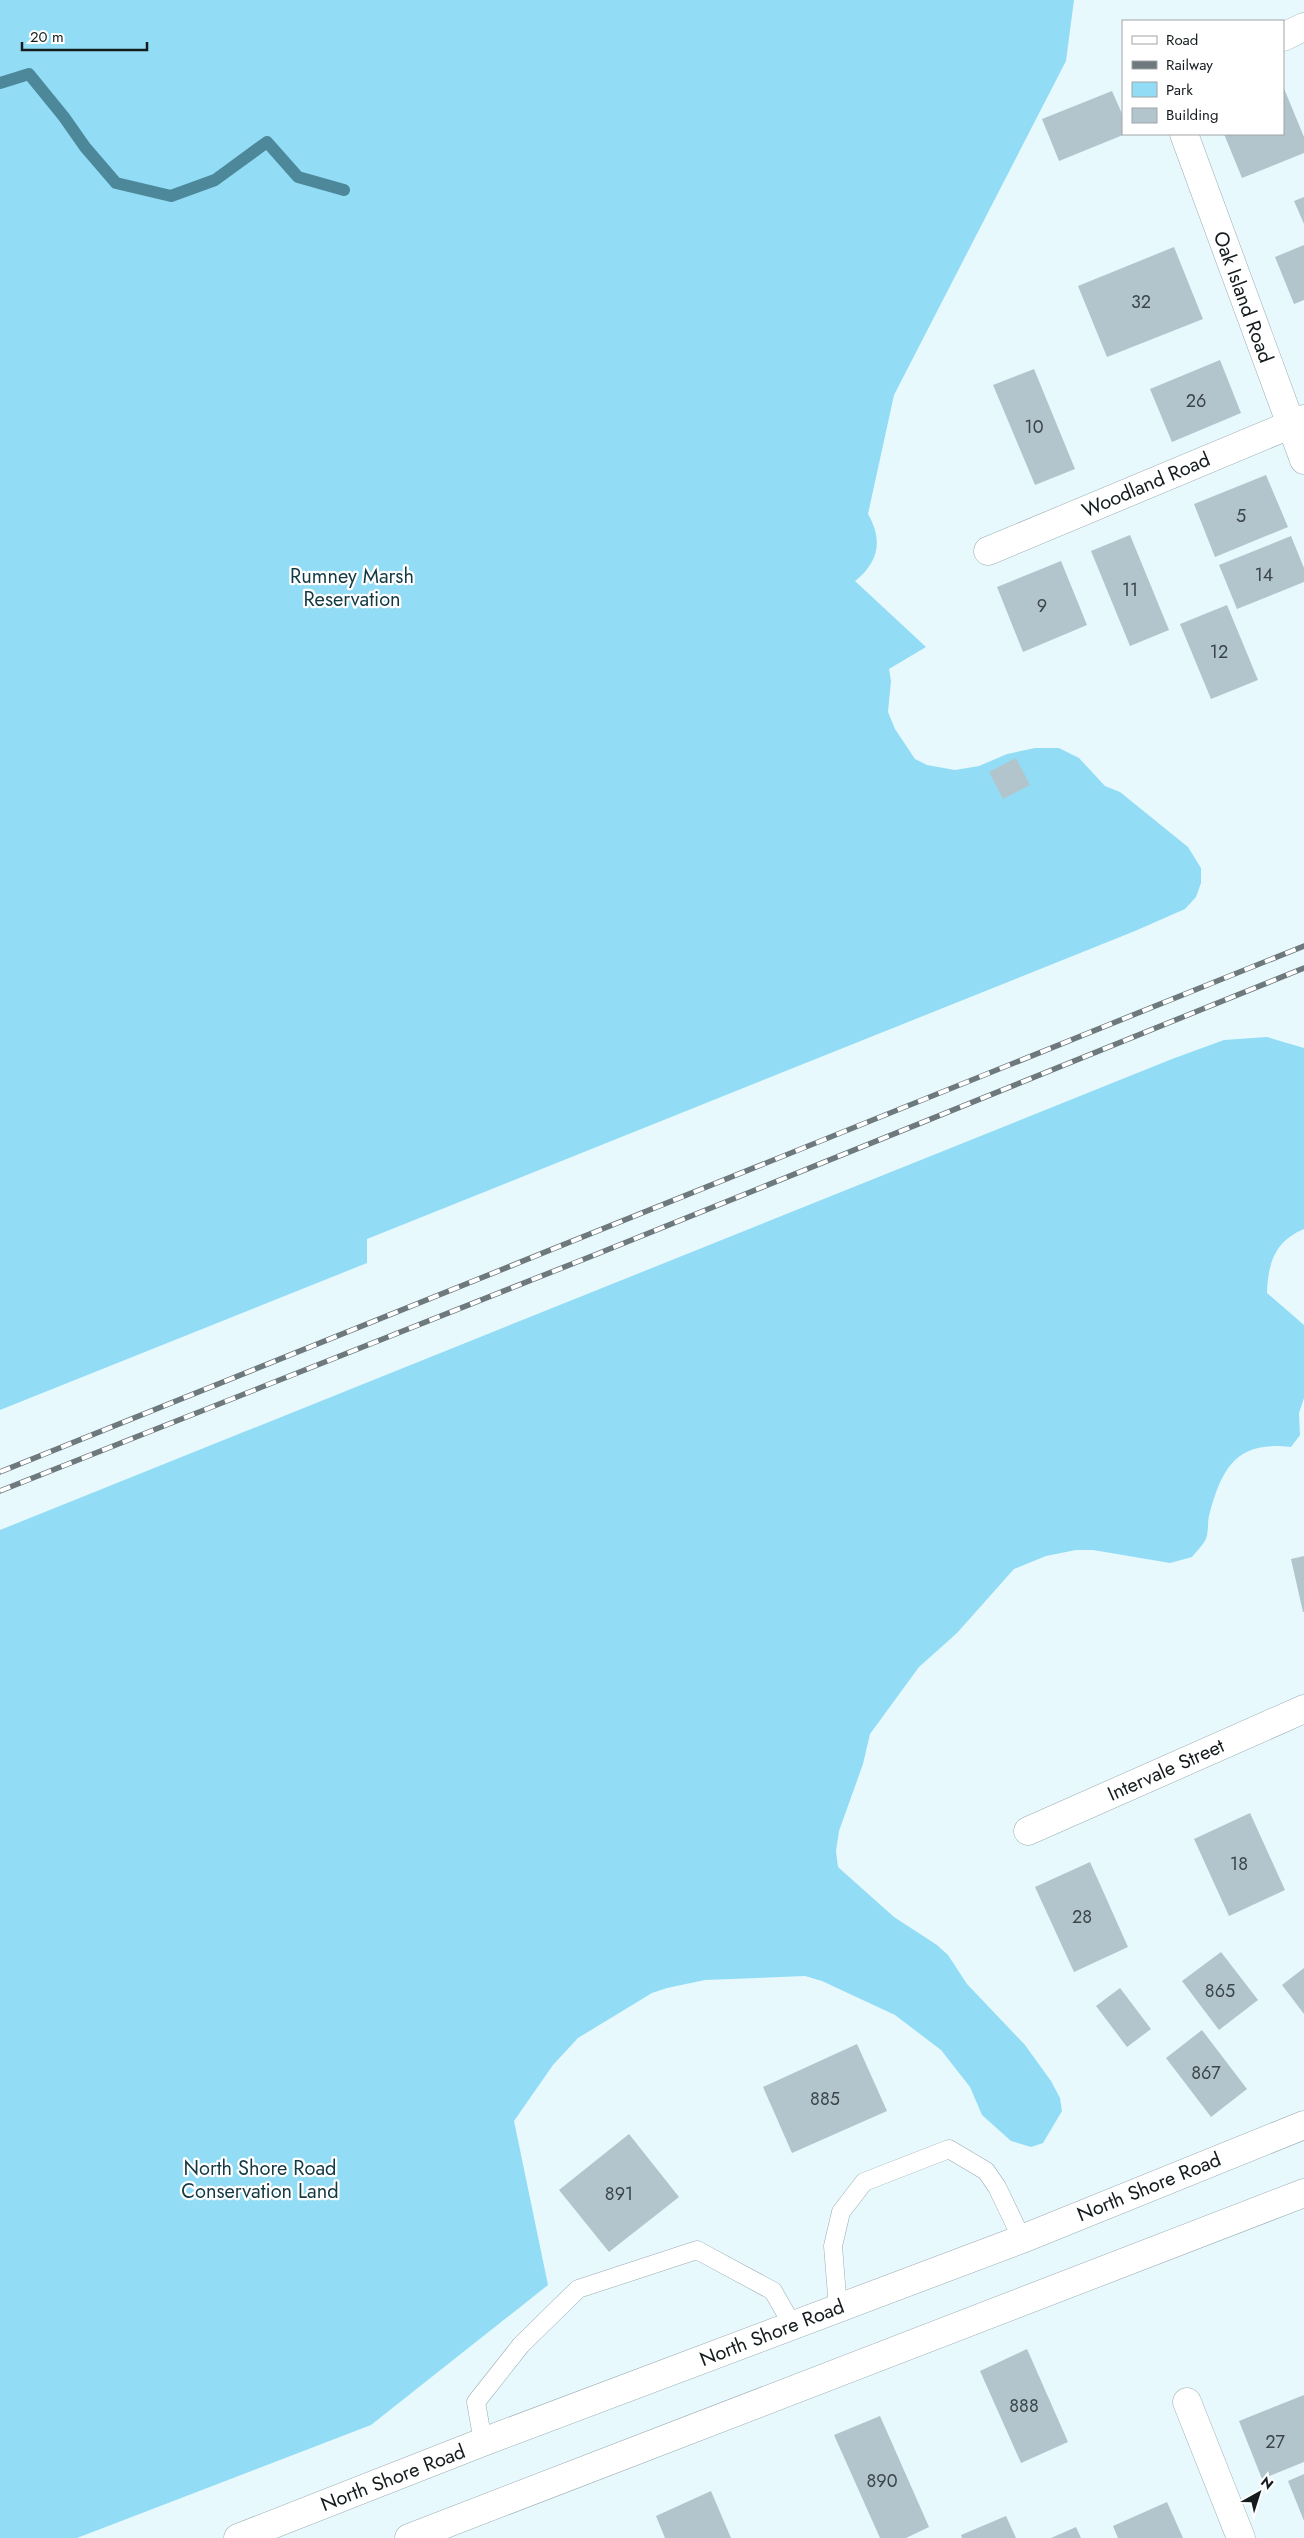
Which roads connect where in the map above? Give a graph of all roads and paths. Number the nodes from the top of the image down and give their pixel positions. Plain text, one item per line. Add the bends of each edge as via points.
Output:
1 (1304, 27) edge
2 (1284, 37) edge
3 (1184, 135) edge
4 (1297, 422) edge
5 (1304, 460) edge
6 (988, 551) dead end
7 (1304, 1709) edge
8 (1028, 1831) dead end
9 (1304, 2125) edge
10 (1304, 2193) edge
11 (1022, 2239) junction
12 (838, 2308) junction
13 (793, 2326) junction
14 (1187, 2402) dead end
15 (483, 2442) junction
16 (238, 2538) edge
17 (409, 2538) edge
18 (1241, 2538) edge

1 - 2 main road
3 - 4 main road, Oak Island Road
4 - 5 main road, Oak Island Road
4 - 6 main road, Woodland Road
7 - 8 main road, Intervale Street
9 - 11 main road, North Shore Road
10 - 17 main road
11 - 12 main road, North Shore Road
11 - 12 lane via 986,2171 948,2149 864,2182 841,2212 833,2246
12 - 13 main road, North Shore Road
13 - 15 main road, North Shore Road
13 - 15 lane via 773,2291 697,2250 578,2289 521,2345 476,2402
14 - 18 main road
15 - 16 main road, North Shore Road

